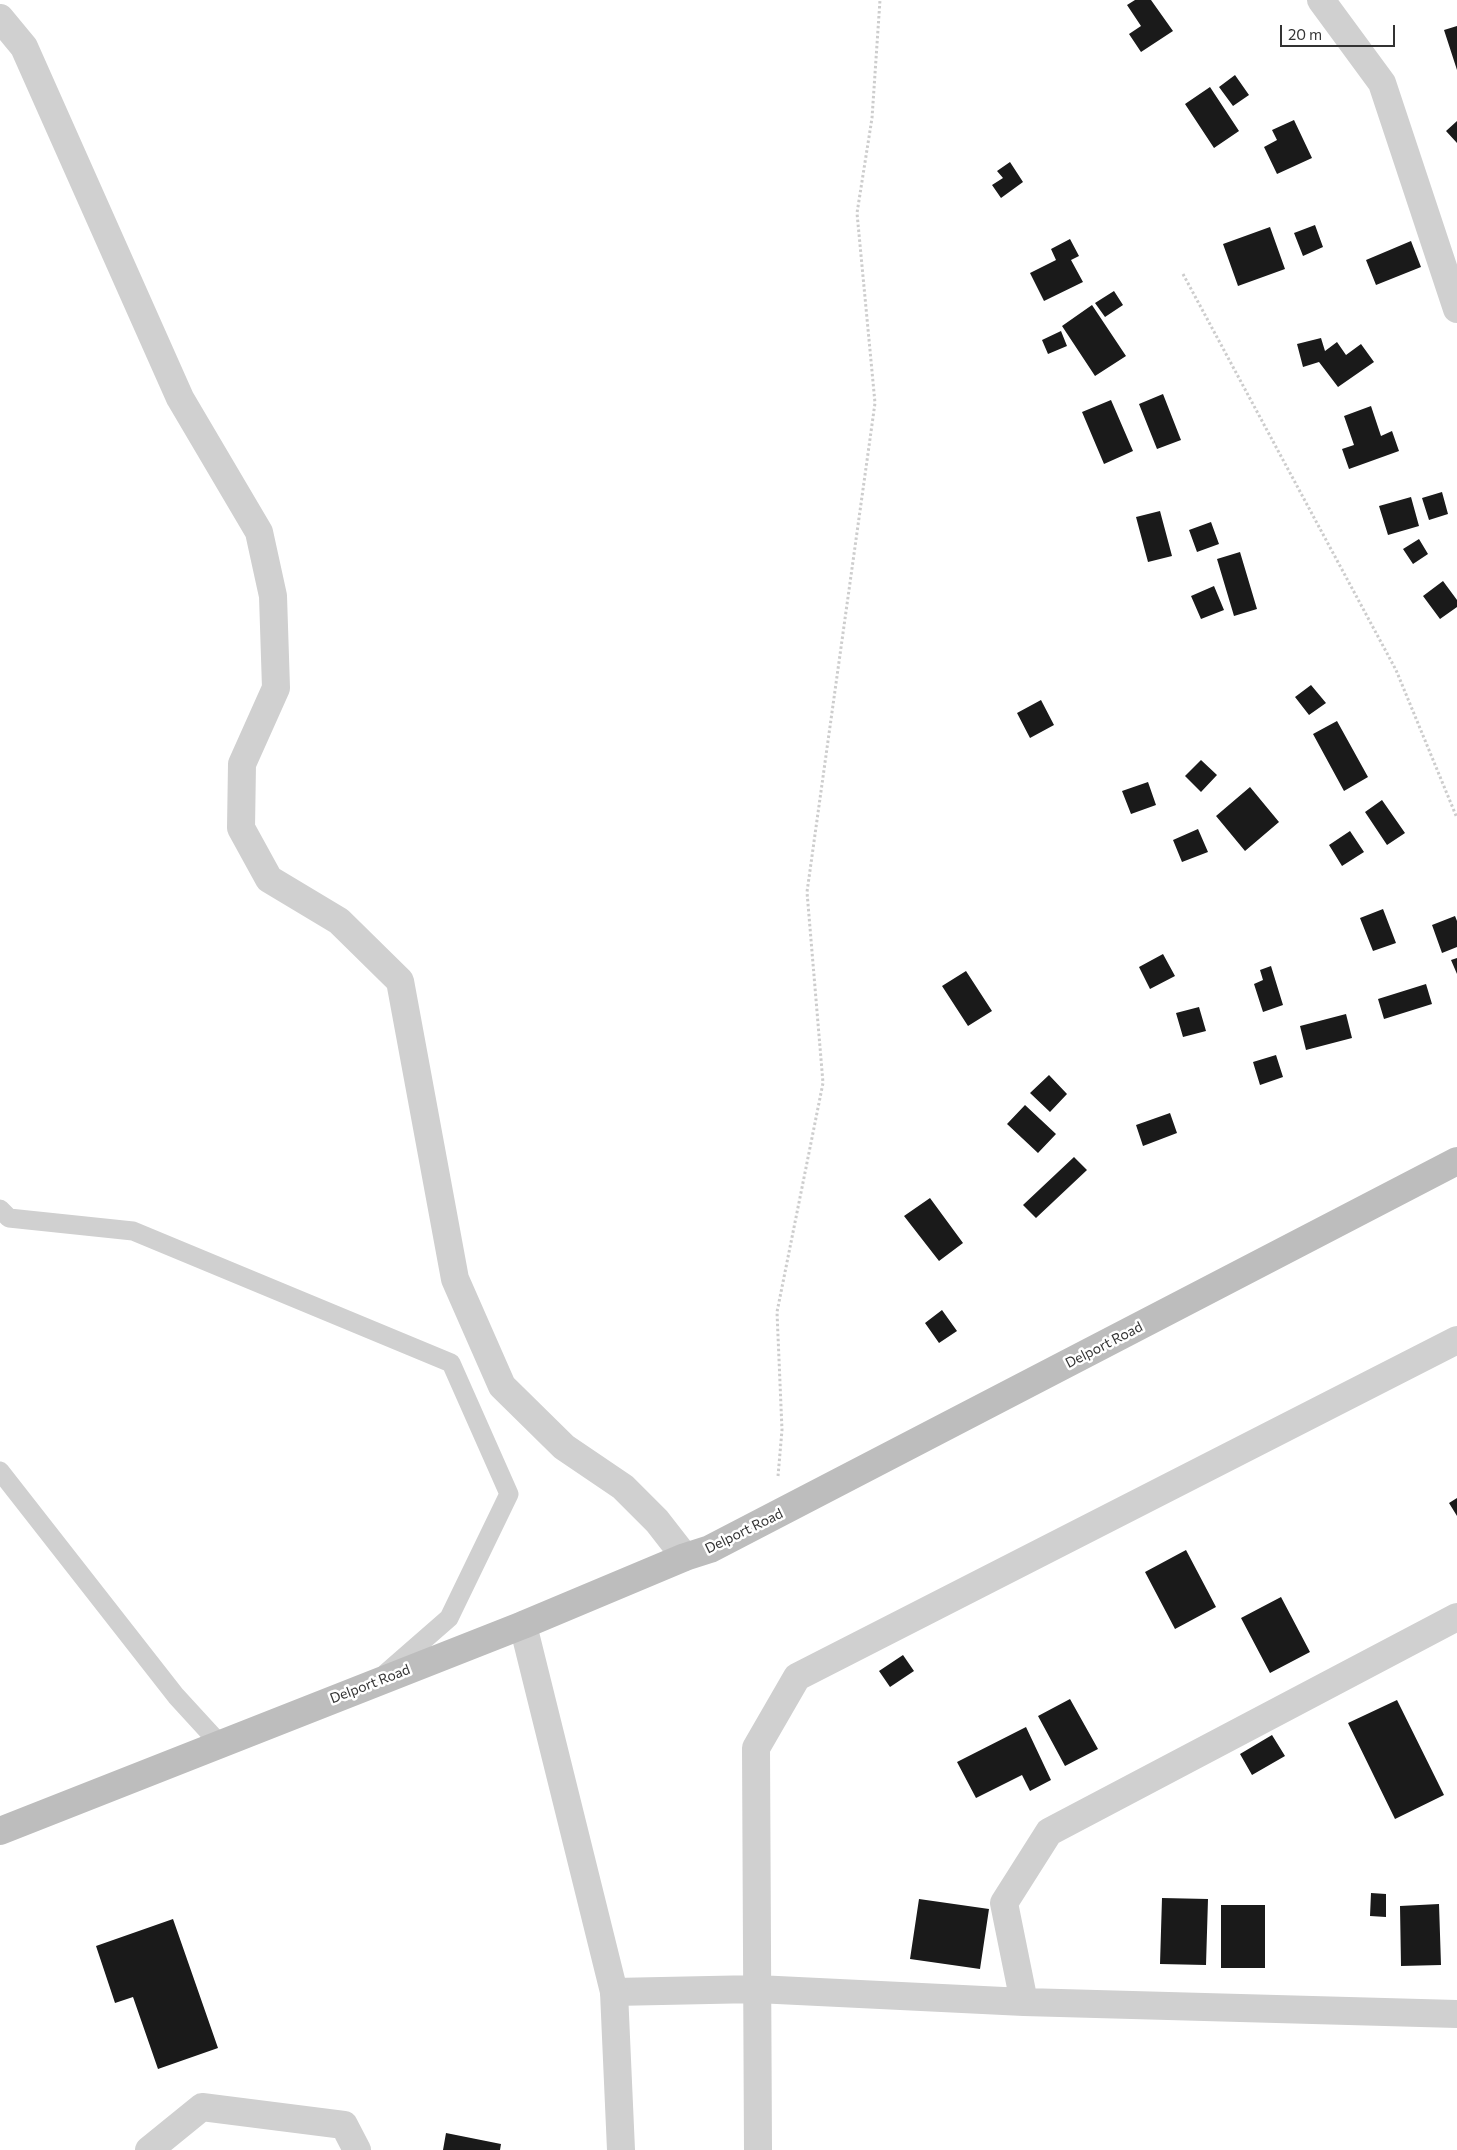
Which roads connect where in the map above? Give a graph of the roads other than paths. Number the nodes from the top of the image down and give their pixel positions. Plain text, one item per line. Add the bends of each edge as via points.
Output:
1 (1321, 0) edge
2 (0, 18) edge
3 (1457, 309) edge
4 (1457, 1161) edge
5 (0, 1210) edge
6 (1457, 1340) edge
7 (0, 1471) edge
8 (685, 1557) junction
9 (1457, 1617) edge
10 (523, 1625) junction
11 (376, 1682) junction
12 (220, 1744) junction
13 (0, 1831) edge
14 (757, 1989) junction
15 (614, 1992) junction
16 (1024, 2002) junction
17 (1457, 2014) edge
18 (149, 2150) edge
19 (357, 2150) edge
20 (621, 2150) edge
21 (758, 2150) edge

1 - 3 street via 1382,83
2 - 8 street via 24,47 180,398 259,532 273,596 276,688 242,764 241,828 269,879 339,921 400,981 455,1278 502,1386 564,1447 623,1487 657,1521
4 - 8 main road, Delport Road via 710,1549
5 - 11 lane via 9,1218 133,1231 451,1364 509,1494 449,1618
6 - 14 street via 798,1677 756,1748
7 - 12 lane via 176,1696
8 - 10 main road, Delport Road
9 - 16 street via 1049,1832 1004,1903
10 - 11 main road, Delport Road
10 - 15 street
11 - 12 main road, Delport Road
12 - 13 main road, Delport Road
14 - 15 street
14 - 16 street
14 - 21 street
15 - 20 street
16 - 17 street
18 - 19 street via 202,2107 344,2126

